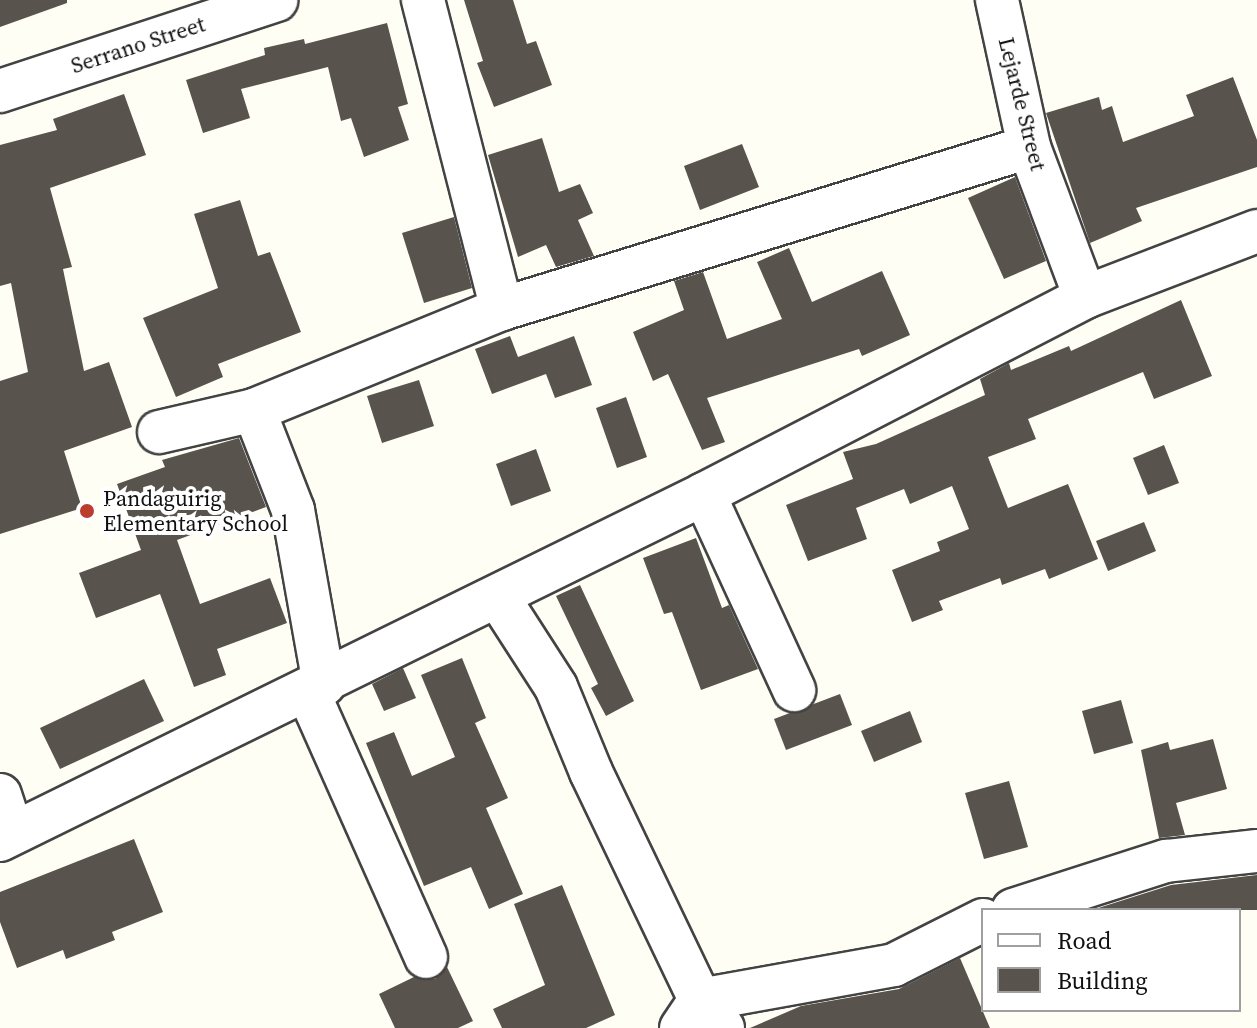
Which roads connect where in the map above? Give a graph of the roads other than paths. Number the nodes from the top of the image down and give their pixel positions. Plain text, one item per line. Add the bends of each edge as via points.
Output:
1 (276, 0) edge
2 (423, 0) edge
3 (997, 0) edge
4 (0, 91) edge
5 (1029, 147) junction
6 (1257, 231) edge
7 (1085, 297) junction
8 (502, 309) junction
9 (254, 410) junction
10 (159, 432) dead end
11 (704, 494) junction
12 (498, 597) junction
13 (316, 688) junction
14 (794, 690) dead end
15 (4, 823) edge
16 (1257, 851) edge
17 (1019, 908) edge
18 (981, 921) edge
19 (426, 957) dead end
20 (702, 1019) edge

1 - 4 street, Serrano Street
2 - 8 street
3 - 5 street, Lejarde Street
5 - 7 street, Lejarde Street
5 - 8 street
6 - 7 street
7 - 11 street
8 - 9 street
9 - 10 street
9 - 13 street via 293,510
11 - 12 street
11 - 14 street
12 - 13 street
12 - 20 street via 556,687
13 - 15 street
13 - 19 street
16 - 17 street via 1166,861
18 - 20 street via 894,965

